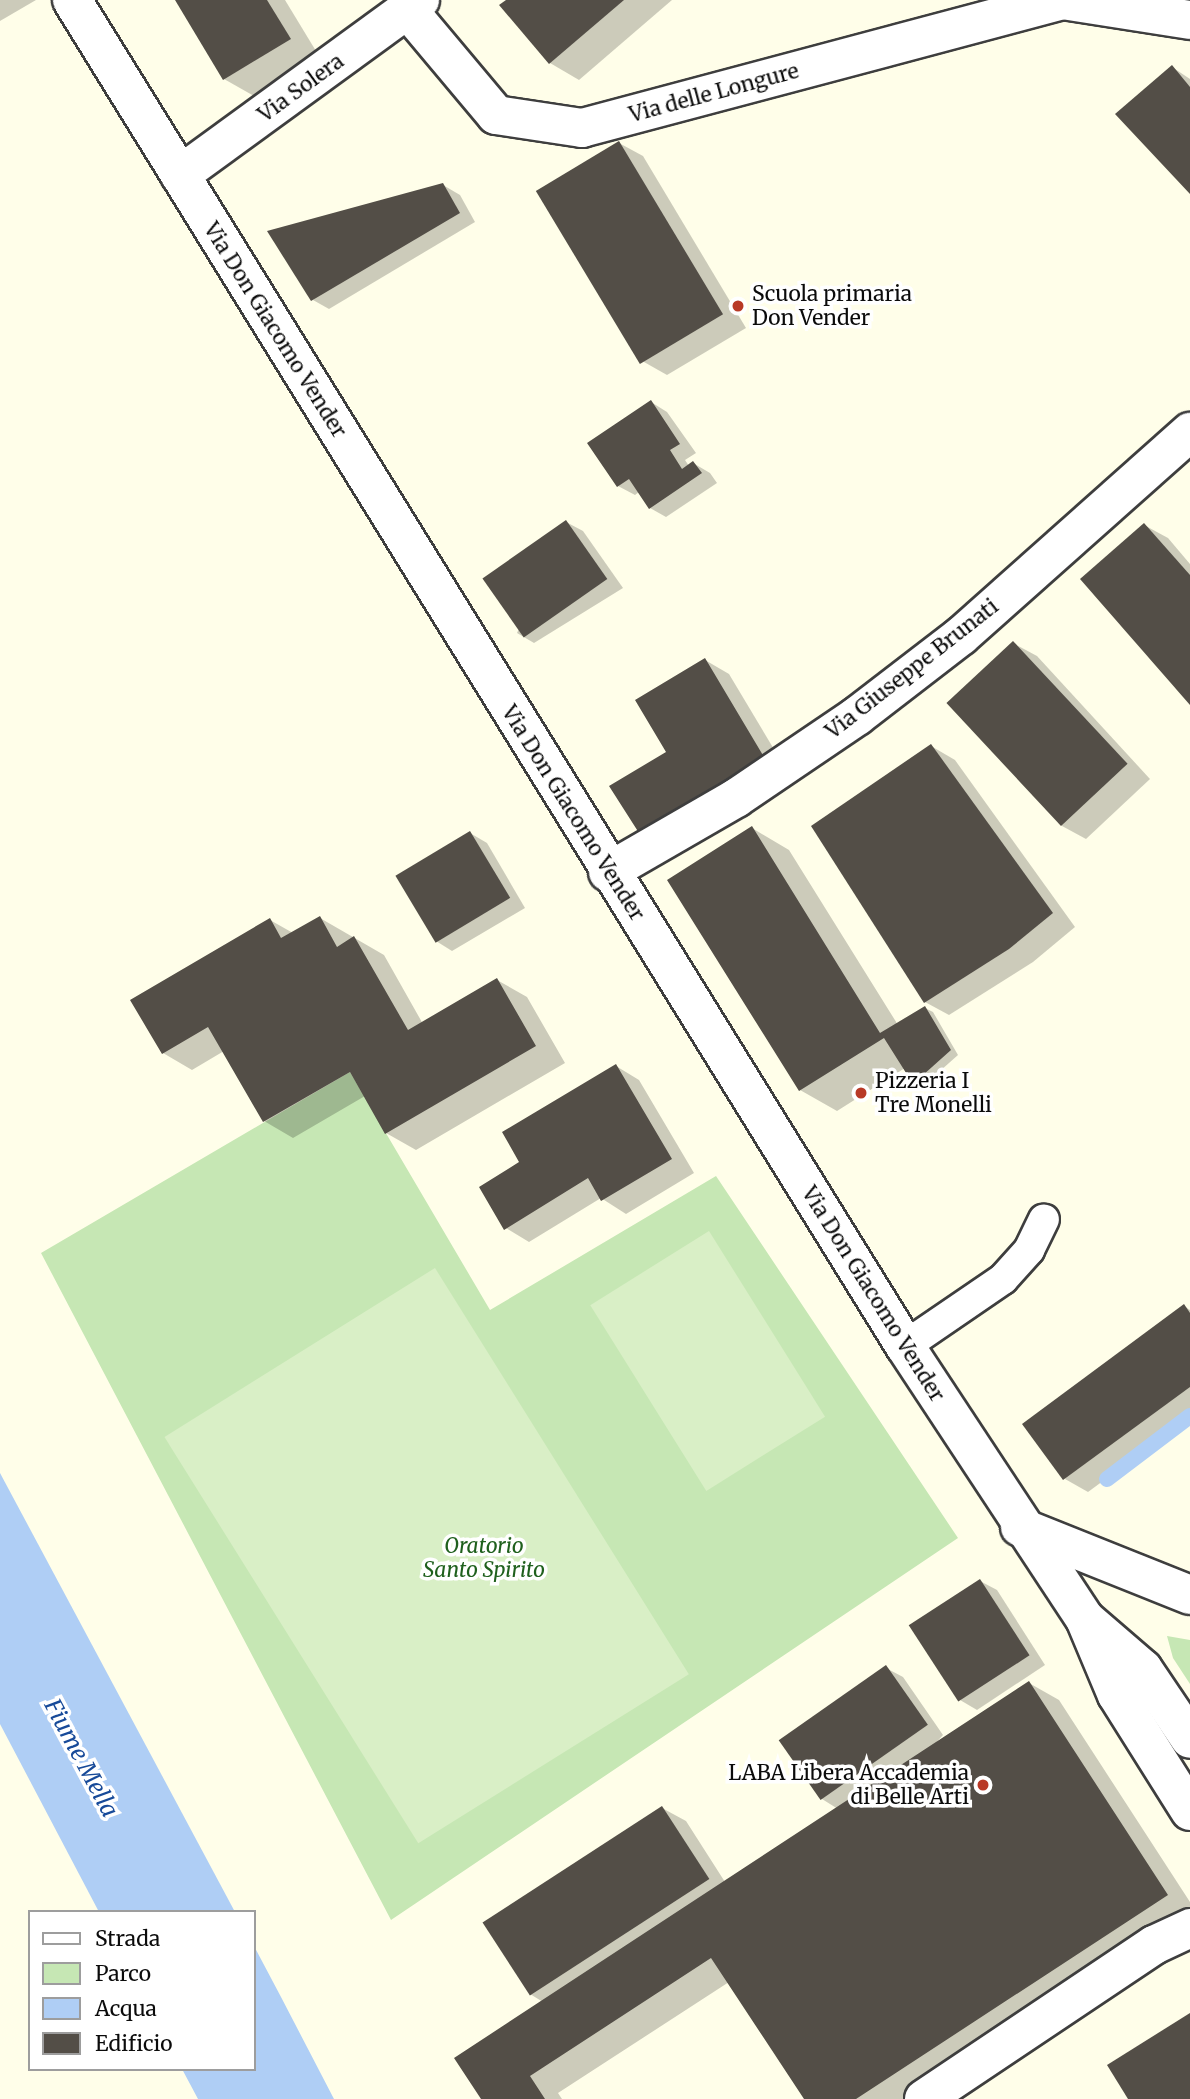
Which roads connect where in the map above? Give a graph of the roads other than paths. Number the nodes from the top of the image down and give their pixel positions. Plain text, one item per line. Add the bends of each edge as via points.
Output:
1 (72, 0) edge
2 (1062, 0) edge
3 (414, 5) edge
4 (1190, 20) edge
5 (180, 175) junction
6 (1190, 432) edge
7 (608, 872) junction
8 (1044, 1219) dead end
9 (905, 1346) junction
10 (1020, 1527) junction
11 (1190, 1595) edge
12 (1085, 1619) junction
13 (1190, 1739) edge
14 (1190, 1811) edge
15 (1190, 1928) edge
16 (924, 2099) edge

1 - 5 street, Via Don Giacomo Vender
2 - 3 street, Via delle Longure via 582,128 496,115
2 - 4 street, Via delle Longure
3 - 5 street, Via Solera
5 - 7 street, Via Don Giacomo Vender
6 - 7 street, Via Giuseppe Brunati via 961,636 857,716 736,798
7 - 9 street, Via Don Giacomo Vender
8 - 9 lane via 1029,1250 1003,1279
9 - 10 street, Via Don Giacomo Vender
10 - 11 street
10 - 12 street, Via Don Giacomo Vender
12 - 13 street, Via Don Giacomo Vender via 1143,1669
12 - 14 street, Via Don Giacomo Vender via 1117,1695
15 - 16 street via 1154,1945

